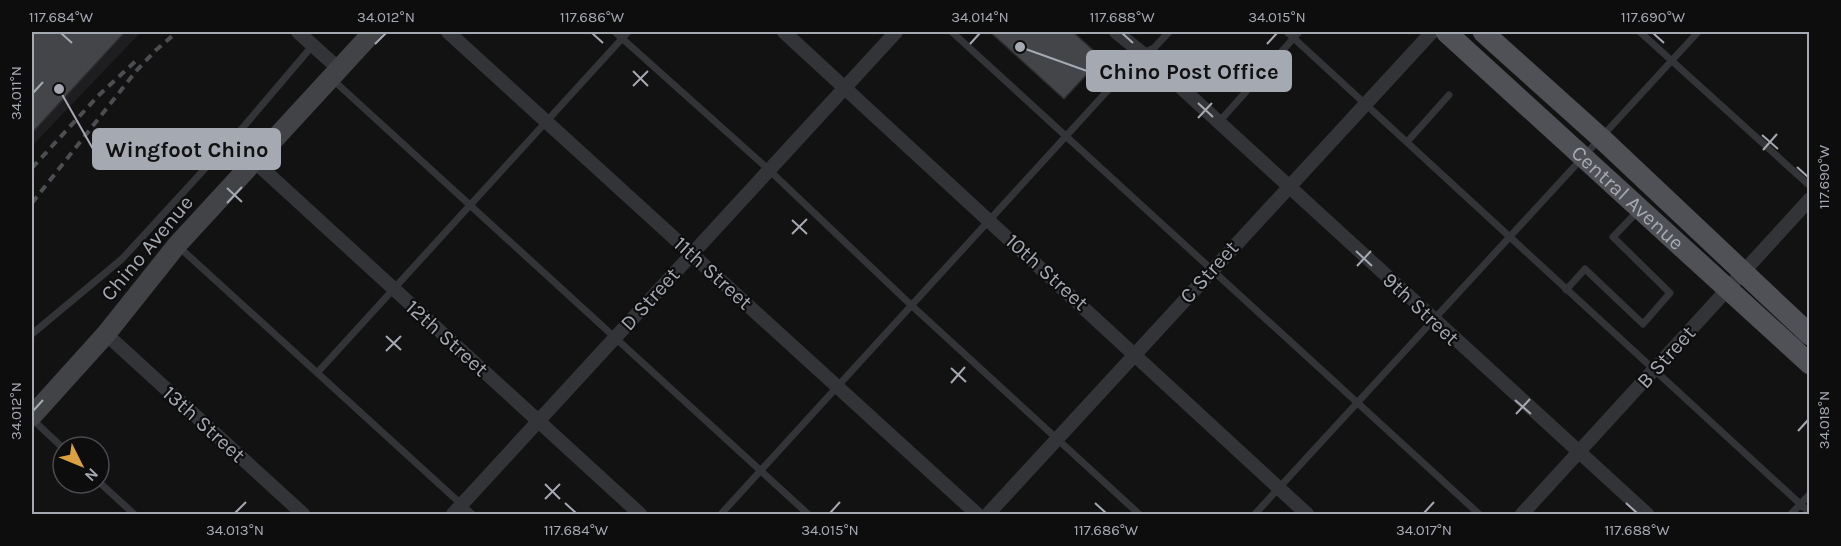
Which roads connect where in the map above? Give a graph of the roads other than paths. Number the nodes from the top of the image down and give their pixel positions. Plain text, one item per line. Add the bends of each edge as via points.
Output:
1 (298, 32) edge
2 (373, 32) edge
3 (448, 32) edge
4 (615, 32) edge
5 (628, 32) edge
6 (784, 32) edge
7 (896, 32) edge
8 (952, 32) edge
9 (1169, 32) edge
10 (1287, 32) edge
11 (1299, 32) edge
12 (1432, 32) edge
13 (1446, 32) edge
14 (1483, 32) edge
15 (1640, 32) edge
16 (1698, 32) edge
17 (1126, 34) edge
18 (622, 38) junction
19 (1294, 38) junction
20 (313, 45) junction
21 (1141, 54) junction
22 (1671, 60) junction
23 (335, 73) junction
24 (845, 87) junction
25 (1449, 95) dead end
26 (1365, 103) junction
27 (547, 122) junction
28 (1219, 122) junction
29 (1066, 137) junction
30 (1601, 138) junction
31 (1407, 142) junction
32 (1584, 157) junction
33 (254, 161) junction
34 (768, 170) junction
35 (1288, 186) junction
36 (1809, 186) edge
37 (1809, 199) edge
38 (469, 205) junction
39 (1640, 209) junction
40 (990, 221) junction
41 (1509, 237) junction
42 (177, 245) junction
43 (692, 254) junction
44 (1212, 269) junction
45 (1743, 273) junction
46 (393, 289) junction
47 (1728, 289) junction
48 (1566, 290) junction
49 (911, 305) junction
50 (1432, 320) junction
51 (32, 334) edge
52 (106, 334) junction
53 (1809, 335) edge
54 (616, 336) junction
55 (1136, 353) junction
56 (1809, 364) edge
57 (1654, 370) junction
58 (317, 373) junction
59 (838, 388) junction
60 (1357, 404) junction
61 (32, 418) edge
62 (538, 422) junction
63 (51, 436) edge
64 (1057, 439) junction
65 (1579, 453) junction
66 (761, 471) junction
67 (1281, 487) junction
68 (111, 493) edge
69 (1809, 494) edge
70 (1800, 505) junction
71 (462, 511) edge
72 (1809, 513) edge
73 (134, 514) edge
74 (303, 514) edge
75 (640, 514) edge
76 (721, 514) edge
77 (808, 514) edge
78 (977, 514) edge
79 (988, 514) edge
80 (1139, 514) edge
81 (1255, 514) edge
82 (1307, 514) edge
83 (1479, 514) edge
84 (1522, 514) edge
85 (1647, 514) edge
86 (1791, 514) edge

1 - 20 street
2 - 23 main road, Chino Avenue
3 - 27 street, 11th Street
4 - 18 lane
5 - 18 lane
6 - 24 street, 10th Street
7 - 24 street, D Street
8 - 29 lane
9 - 21 lane via 1154,48
10 - 19 lane
11 - 19 lane
12 - 26 street, C Street
13 - 32 main road, Central Avenue
14 - 30 main road, Central Avenue
15 - 22 lane
16 - 22 lane
17 - 21 street, 9th Street
18 - 27 lane
18 - 34 lane
19 - 26 lane
19 - 28 lane
20 - 23 street
20 - 51 lane via 122,259
21 - 28 street, 9th Street
21 - 29 lane
22 - 30 lane
22 - 36 lane
23 - 33 main road, Chino Avenue
23 - 38 lane
24 - 34 street, D Street
24 - 40 street, 10th Street
25 - 31 lane
26 - 31 lane
26 - 35 street, C Street
27 - 38 lane
27 - 43 street, 11th Street
28 - 35 street, 9th Street
29 - 40 lane
29 - 44 lane
30 - 32 lane
30 - 45 main road, Central Avenue
31 - 41 lane
32 - 39 main road, Central Avenue
32 - 41 lane
33 - 42 main road, Chino Avenue
33 - 46 street, 12th Street
34 - 43 street, D Street
34 - 49 lane
35 - 44 street, C Street
35 - 50 street, 9th Street
37 - 45 street, B Street
38 - 46 lane
38 - 54 lane
39 - 47 main road, Central Avenue
39 - 48 lane via 1612,237 1670,293 1643,324 1585,269
40 - 49 lane
40 - 55 street, 10th Street
41 - 48 lane
41 - 50 lane
42 - 52 main road, Chino Avenue
42 - 58 lane
43 - 54 street, D Street
43 - 59 street, 11th Street
44 - 55 street, C Street
44 - 60 lane
45 - 47 street, B Street
45 - 53 main road, Central Avenue
46 - 58 lane
46 - 62 street, 12th Street
47 - 56 main road, Central Avenue
47 - 57 street, B Street
48 - 57 lane
49 - 59 lane
49 - 64 lane
50 - 60 lane
50 - 65 street, 9th Street
52 - 61 main road, Chino Avenue
52 - 74 street, 13th Street
54 - 62 street, D Street
54 - 66 lane
55 - 64 street, C Street
55 - 67 street, 10th Street
57 - 65 street, B Street
57 - 70 lane
58 - 71 lane
59 - 66 lane
59 - 78 street, 11th Street
60 - 67 lane
60 - 83 lane
61 - 63 lane
62 - 71 street, D Street
62 - 75 street, 12th Street
64 - 79 street, C Street
64 - 80 lane
65 - 84 street, B Street
65 - 85 street, 9th Street
66 - 76 lane
66 - 77 lane
67 - 81 lane
67 - 82 street, 10th Street
68 - 73 lane
69 - 70 lane
70 - 72 lane
70 - 86 lane

